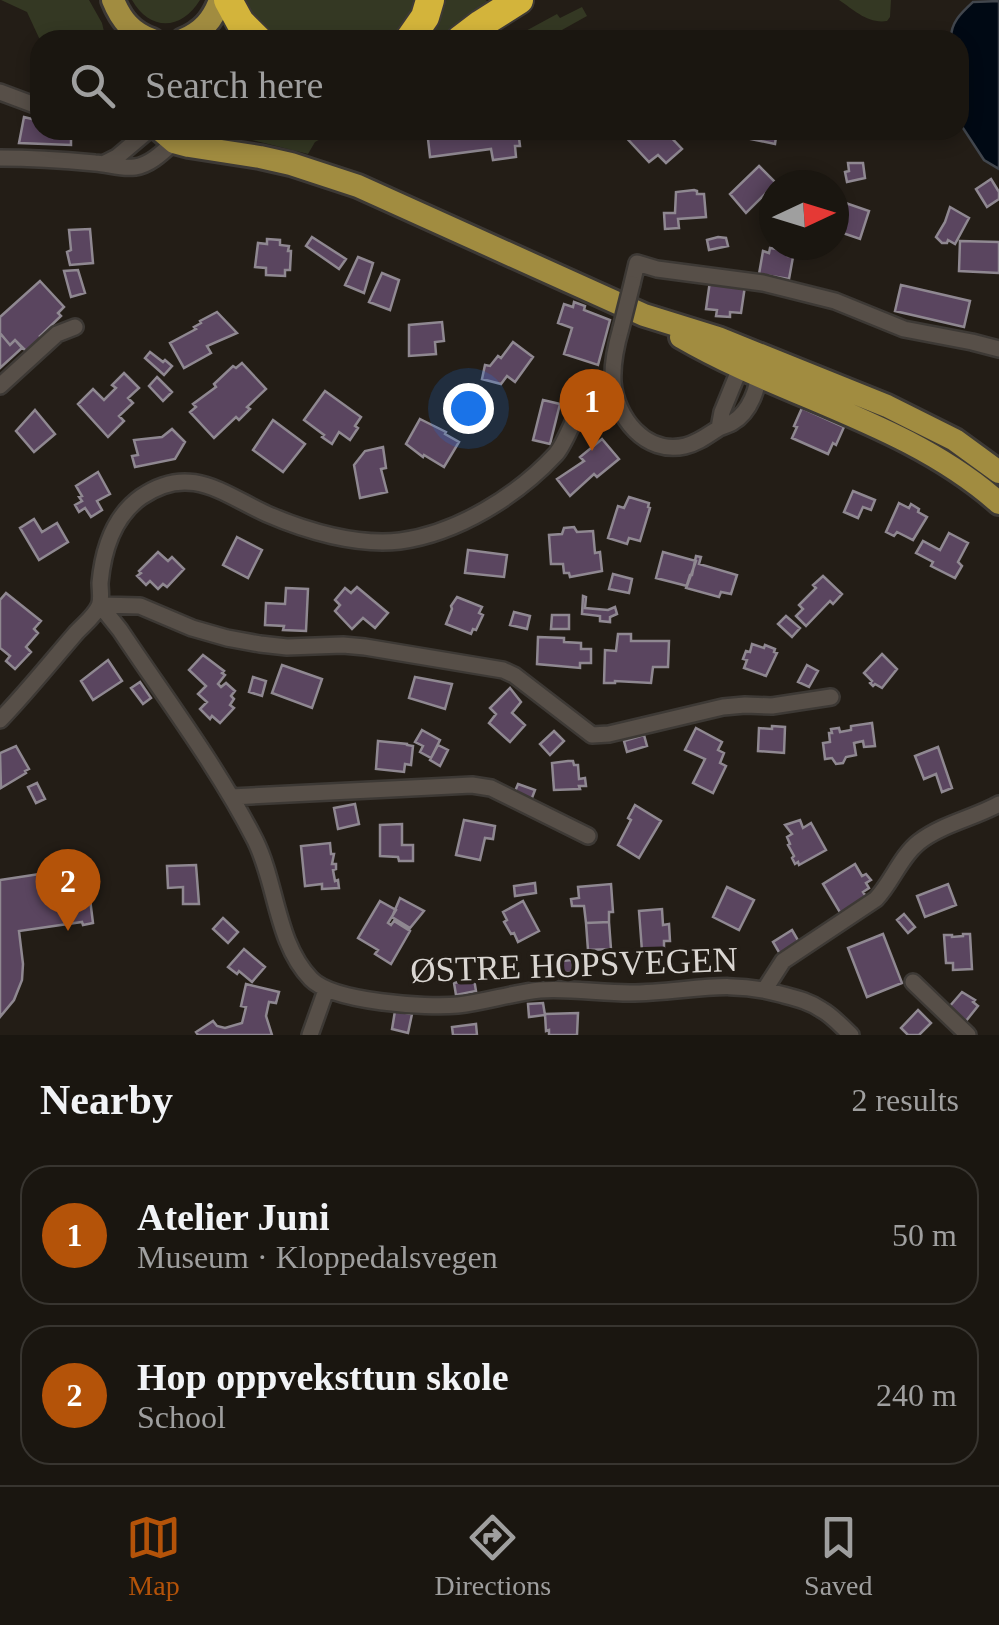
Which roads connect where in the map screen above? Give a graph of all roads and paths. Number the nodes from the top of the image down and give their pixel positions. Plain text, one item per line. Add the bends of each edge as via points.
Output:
1 (224, 0) edge
2 (430, 0) edge
3 (519, 0) edge
4 (116, 8) edge
5 (133, 30) edge
6 (201, 30) edge
7 (248, 30) edge
8 (416, 30) edge
9 (473, 30) edge
10 (0, 92) edge
11 (30, 102) edge
12 (137, 140) edge
13 (164, 140) edge
14 (176, 140) edge
15 (0, 158) edge
16 (103, 164) junction
17 (75, 327) dead end
18 (999, 350) edge
19 (753, 366) junction
20 (613, 382) junction
21 (0, 386) edge
22 (720, 428) junction
23 (999, 472) edge
24 (999, 503) edge
25 (100, 605) junction
26 (831, 696) dead end
27 (0, 720) edge
28 (231, 797) junction
29 (999, 804) edge
30 (588, 836) dead end
31 (913, 982) dead end
32 (326, 990) junction
33 (765, 990) junction
34 (310, 1035) edge
35 (850, 1035) edge
36 (968, 1035) edge

1 - 6 main road
1 - 7 highway
2 - 8 highway
3 - 9 highway
4 - 5 main road
10 - 11 street
12 - 16 street
13 - 16 street via 136,167
14 - 19 main road via 337,178 644,315 710,354
15 - 16 street
17 - 21 street via 57,334
18 - 20 street, bridge via 904,329 763,283 637,264
19 - 22 street via 722,412
19 - 22 street via 754,396 736,421
19 - 23 main road via 887,406 955,440
19 - 24 main road via 906,442
20 - 22 street via 622,415 649,442 685,446
20 - 25 street via 586,394 559,450 521,486 479,514 403,540 356,540 320,531 208,484 156,488 111,533
25 - 26 street via 140,606 192,628 260,644 365,646 503,670 592,735 723,708
25 - 27 street
25 - 28 street
28 - 30 street via 472,785
28 - 32 street via 257,844 294,954
29 - 33 street via 917,844 876,899 783,961
31 - 36 street
32 - 33 street, ØSTRE HOPSVEGEN via 399,1004 453,1005 539,990
32 - 34 street
33 - 35 street, ØSTRE HOPSVEGEN via 804,1000

